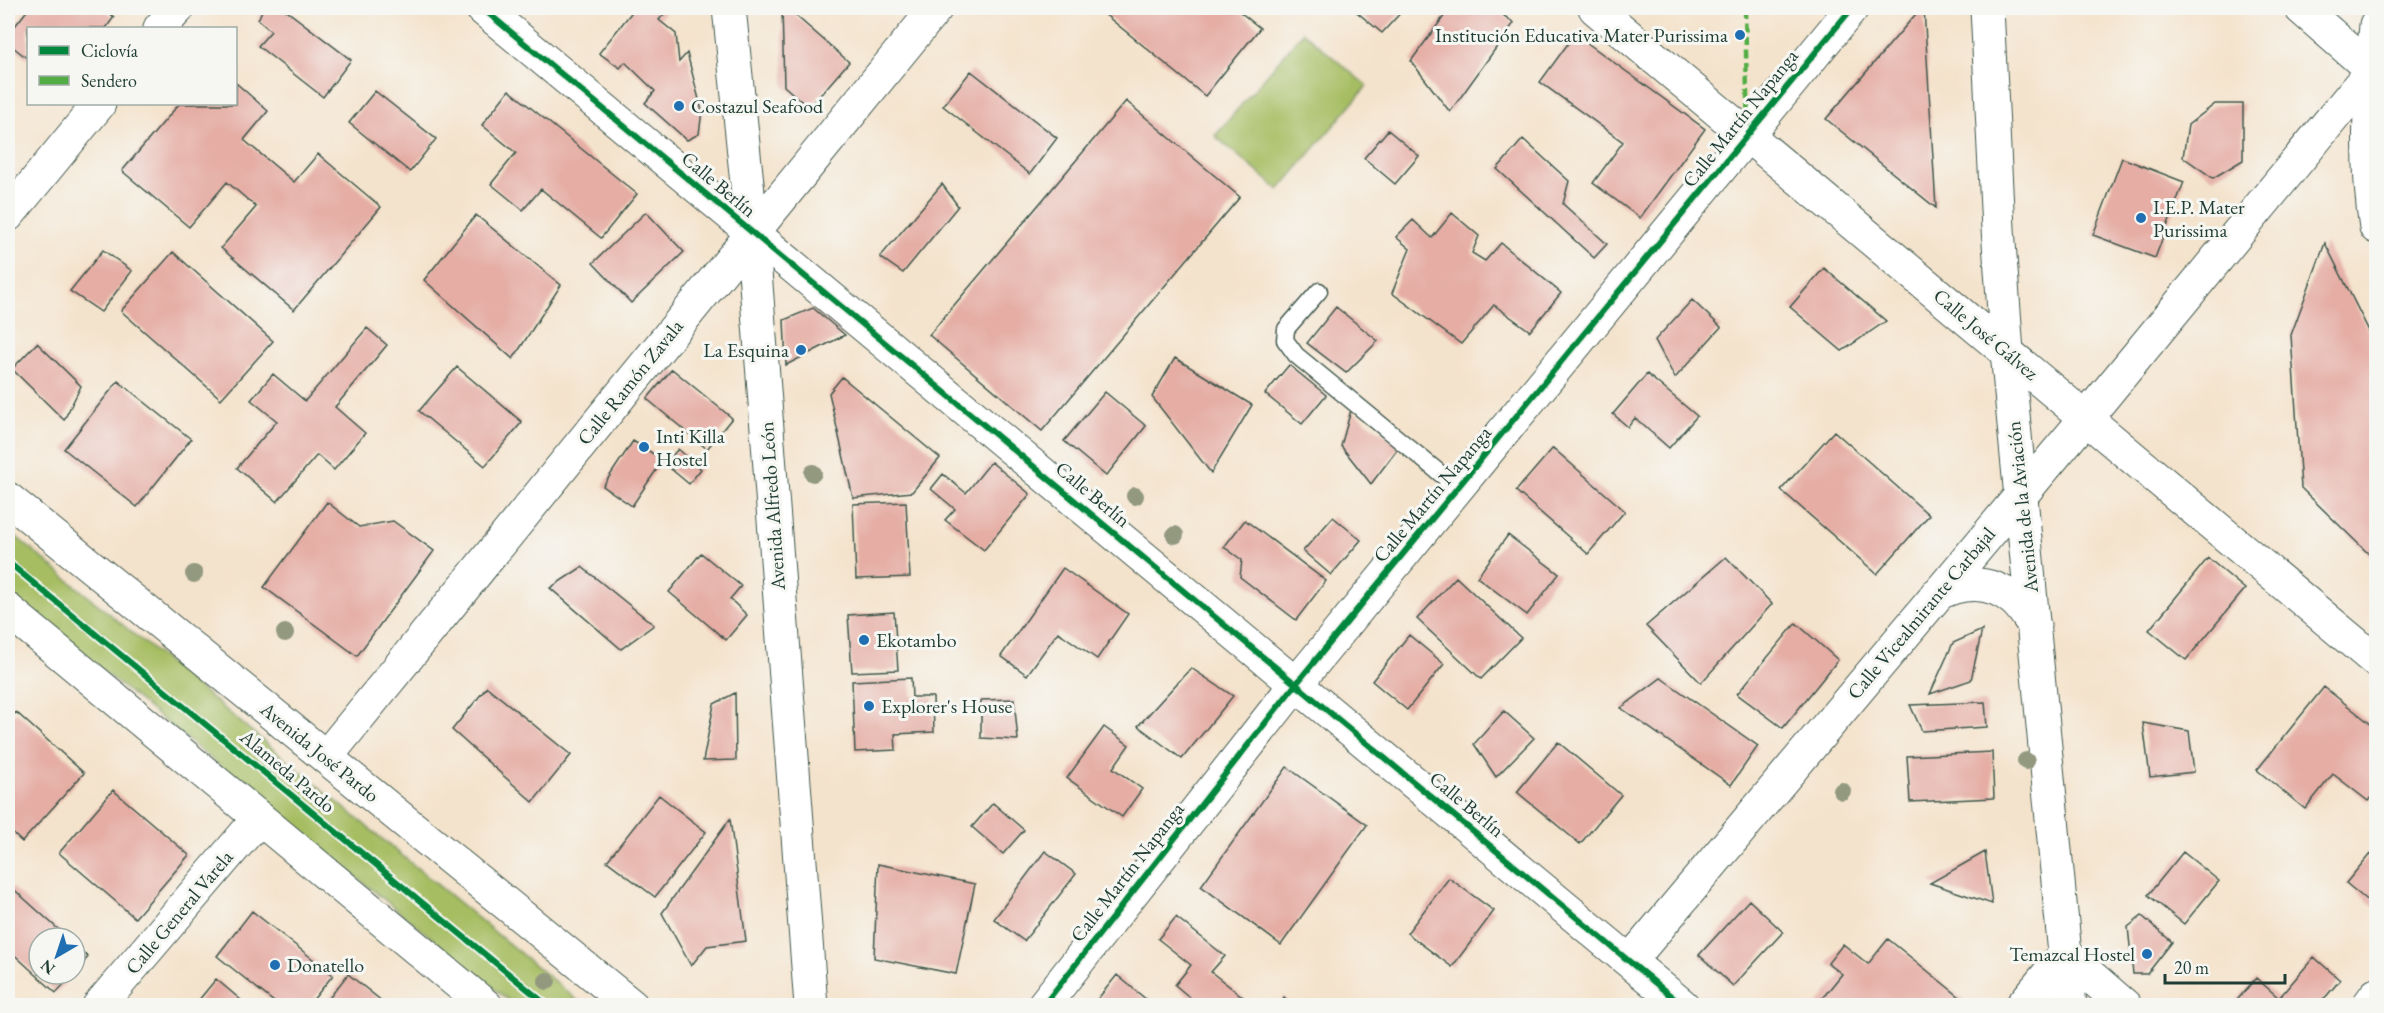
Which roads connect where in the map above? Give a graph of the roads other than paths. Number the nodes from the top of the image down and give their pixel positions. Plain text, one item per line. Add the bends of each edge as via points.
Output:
1 (178, 8) edge
2 (482, 8) edge
3 (729, 8) edge
4 (936, 8) edge
5 (1595, 8) edge
6 (1852, 8) edge
7 (1987, 8) edge
8 (2301, 8) edge
9 (2376, 25) edge
10 (161, 27) edge
11 (2372, 70) junction
12 (98, 105) edge
13 (1748, 135) junction
14 (8, 215) edge
15 (2376, 227) edge
16 (752, 232) junction
17 (1319, 291) dead end
18 (2007, 352) junction
19 (2086, 418) junction
20 (1458, 488) junction
21 (2021, 495) junction
22 (8, 499) edge
23 (1936, 595) junction
24 (8, 610) edge
25 (2034, 625) junction
26 (2376, 661) edge
27 (1296, 684) junction
28 (337, 766) junction
29 (252, 812) junction
30 (2065, 954) junction
31 (1630, 961) junction
32 (2376, 995) edge
33 (99, 1005) edge
34 (486, 1005) edge
35 (632, 1005) edge
36 (811, 1005) edge
37 (1043, 1005) edge
38 (1683, 1005) edge
39 (2022, 1005) edge
40 (2070, 1005) edge
41 (2125, 1005) edge
42 (2368, 1005) edge

1 - 10 street
2 - 16 street, Calle Berlín
3 - 16 street, Avenida Alfredo León
4 - 16 street, Calle Ramón Zavala
5 - 13 street, Calle José Gálvez
6 - 13 street, Calle Martín Napanga
7 - 18 street, Avenida de la Aviación
8 - 11 street
9 - 11 street
11 - 15 street via 2370,173
11 - 19 street, Calle Vicealmirante Carbajal
12 - 14 street
13 - 18 street, Calle José Gálvez
13 - 20 street, Calle Martín Napanga
16 - 27 street, Calle Berlín
16 - 28 street, Calle Ramón Zavala
16 - 36 street, Avenida Alfredo León
17 - 20 lane via 1286,329 1285,340 1296,355
18 - 19 street, Calle José Gálvez
18 - 21 street, Avenida de la Aviación
19 - 21 street, Calle Vicealmirante Carbajal
19 - 26 street, Calle José Gálvez
20 - 27 street, Calle Martín Napanga
21 - 23 street, Calle Vicealmirante Carbajal
21 - 25 street, Avenida de la Aviación
22 - 28 street, Avenida José Pardo
23 - 25 street via 1966,584 1996,588 2014,599
23 - 31 street, Calle Vicealmirante Carbajal
24 - 29 street
25 - 30 street, Avenida de la Aviación
27 - 31 street, Calle Berlín
27 - 37 street, Calle Martín Napanga
28 - 35 street, Avenida José Pardo
29 - 33 street, Calle General Varela
29 - 34 street
30 - 39 street
30 - 40 street, Avenida de la Aviación
30 - 41 street
31 - 38 street, Calle Berlín
32 - 42 street

